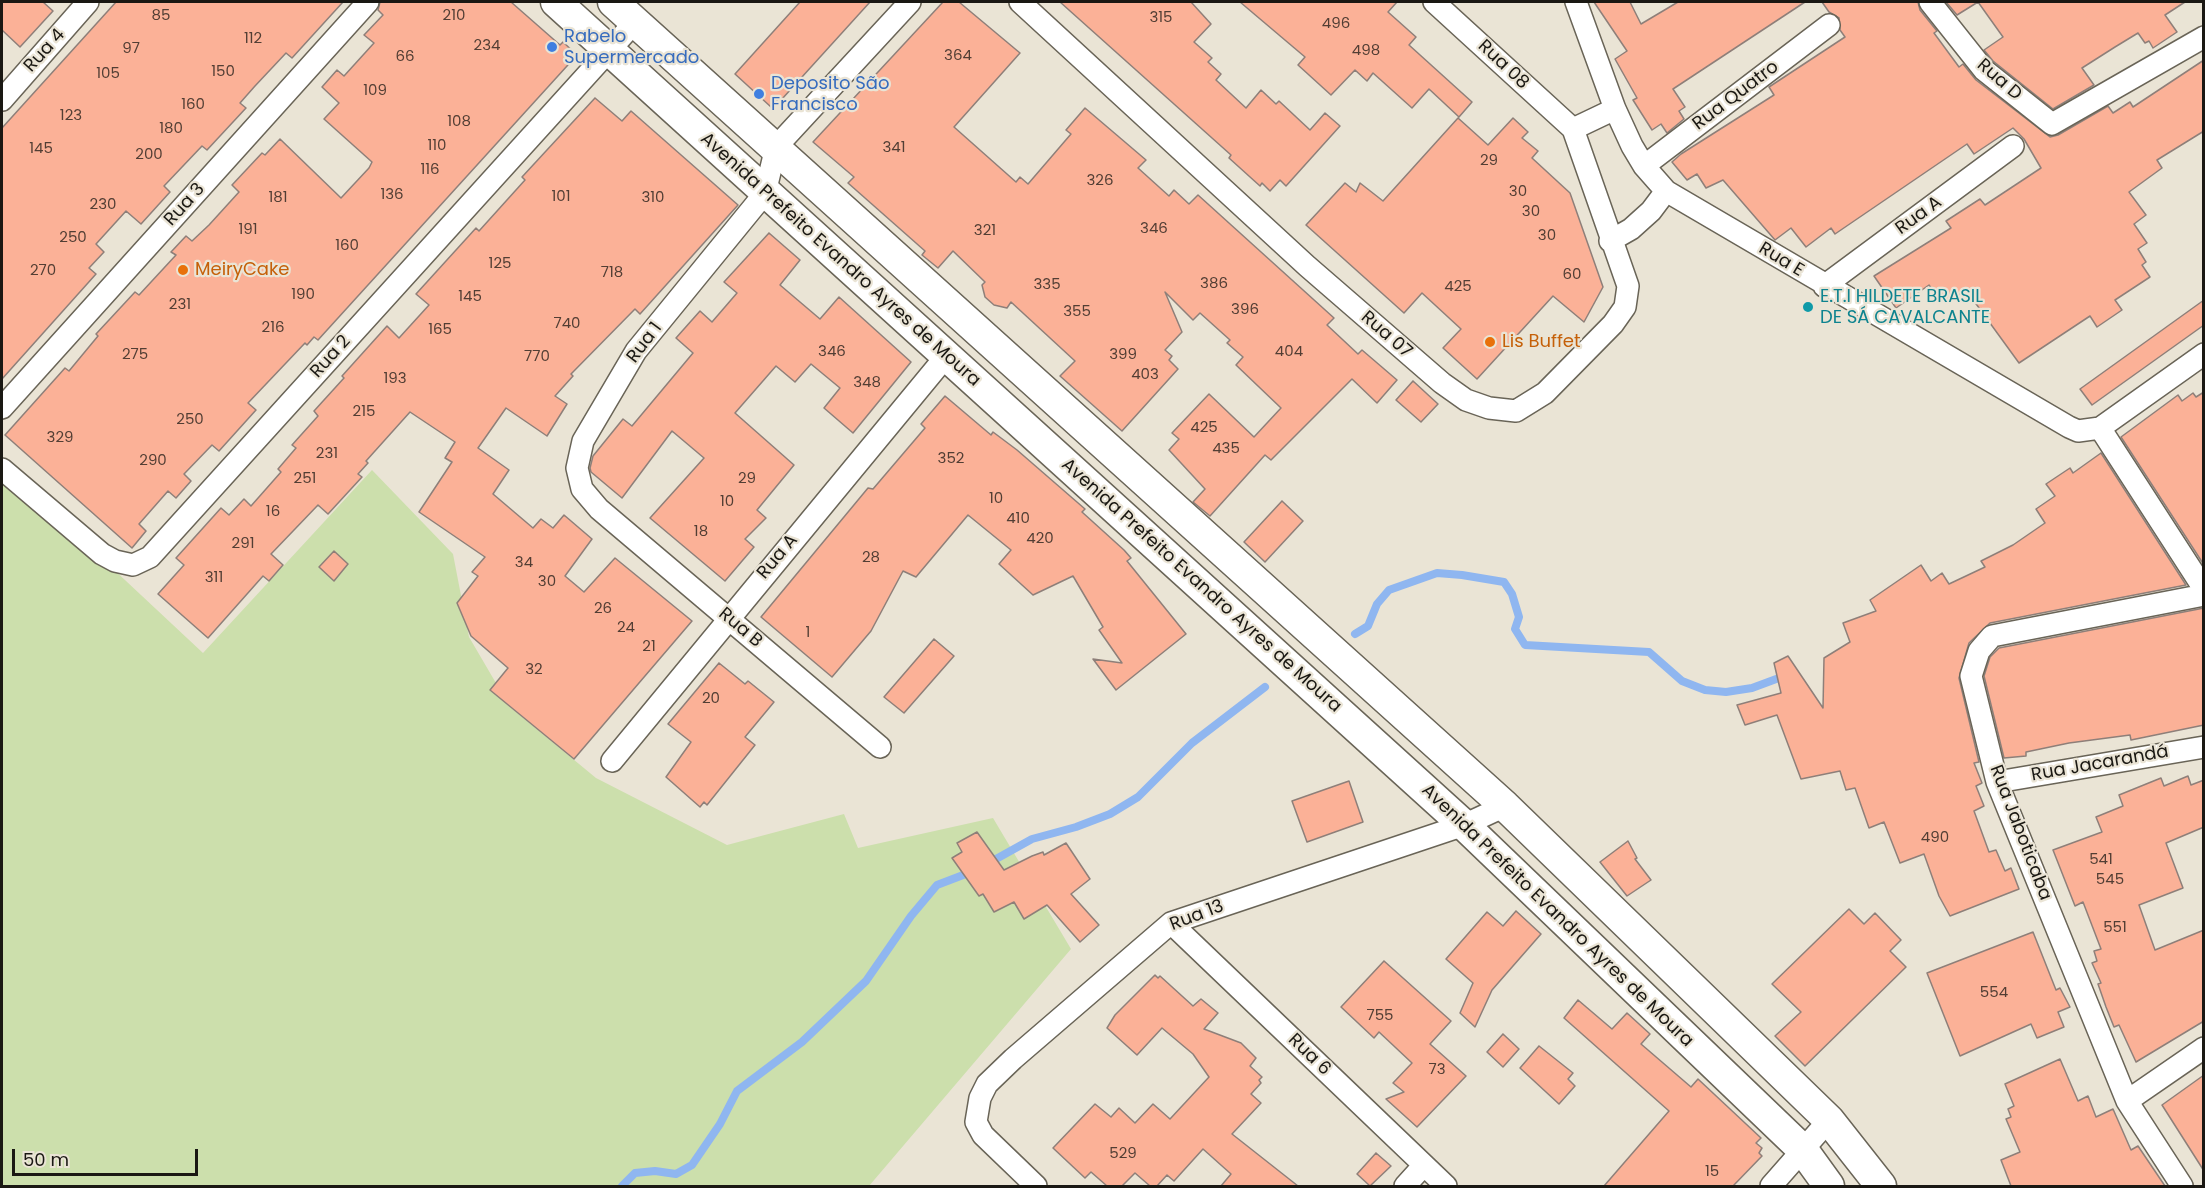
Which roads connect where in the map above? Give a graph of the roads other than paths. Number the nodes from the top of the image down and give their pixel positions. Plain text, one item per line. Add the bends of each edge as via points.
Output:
1 (88, 2) edge
2 (369, 2) edge
3 (556, 2) edge
4 (613, 2) edge
5 (910, 2) edge
6 (1020, 2) edge
7 (1434, 2) edge
8 (1576, 2) edge
9 (1930, 2) edge
10 (635, 22) junction
11 (1829, 25) dead end
12 (2204, 37) edge
13 (609, 51) junction
14 (2, 100) edge
15 (1615, 109) junction
16 (1573, 129) junction
17 (2013, 146) dead end
18 (776, 147) junction
19 (1644, 166) junction
20 (1666, 191) junction
21 (765, 193) junction
22 (1610, 241) junction
23 (1824, 286) junction
24 (2204, 354) edge
25 (946, 355) junction
26 (2, 408) edge
27 (2091, 429) junction
28 (2, 469) edge
29 (599, 509) joint
30 (2204, 589) edge
31 (2204, 595) edge
32 (728, 618) junction
33 (880, 747) dead end
34 (2204, 747) edge
35 (612, 761) dead end
36 (1457, 763) junction
37 (1996, 782) junction
38 (1428, 792) junction
39 (1505, 806) junction
40 (1464, 825) junction
41 (1171, 922) junction
42 (2204, 1048) edge
43 (2127, 1101) junction
44 (1829, 1120) junction
45 (1803, 1149) junction
46 (1424, 1165) junction
47 (1036, 1186) edge
48 (1405, 1186) edge
49 (1446, 1186) edge
50 (1771, 1186) edge
51 (1829, 1186) edge
52 (1881, 1186) edge
53 (2182, 1186) edge

1 - 14 street, Rua 4
2 - 26 street, Rua 3
3 - 13 street, Avenida Prefeito Evandro Ayres de Moura
4 - 10 street
5 - 18 street
6 - 22 street, Rua 07 via 1307,266 1466,400 1516,411 1545,393 1613,324 1625,307 1628,286
7 - 16 street, Rua 08
8 - 15 street, Rua E
9 - 12 street, Rua D via 1984,70 2052,124
10 - 13 street, Rua 2
10 - 18 street
11 - 19 street, Rua Quatro
13 - 21 street, Avenida Prefeito Evandro Ayres de Moura
13 - 28 street, Rua 2 via 150,557 134,565 102,554
15 - 16 street
15 - 19 street, Rua E
16 - 22 street, Rua 07
17 - 23 street, Rua A
18 - 21 street
18 - 36 street
19 - 20 street, Rua E
20 - 22 street via 1638,223
20 - 23 street, Rua E
21 - 25 street, Avenida Prefeito Evandro Ayres de Moura
21 - 29 street, Rua 1 via 636,351 583,441 577,468 582,489
23 - 27 street, Rua E via 2069,428
24 - 27 street
25 - 32 street, Rua A
25 - 38 street, Avenida Prefeito Evandro Ayres de Moura
27 - 30 street
29 - 32 street, Rua B
31 - 37 street, Rua Jaboticaba via 1992,636 1979,651 1971,675
32 - 33 street, Rua B
32 - 35 street, Rua A
34 - 37 street, Rua Jacarandá
36 - 38 street
36 - 39 street
37 - 43 street, Rua Jaboticaba
38 - 40 street, Avenida Prefeito Evandro Ayres de Moura
39 - 40 street, Rua 13
39 - 44 street
40 - 41 street, Rua 13
40 - 45 street, Avenida Prefeito Evandro Ayres de Moura
41 - 46 street, Rua 6
41 - 47 street, Rua 13 via 987,1084 976,1122 983,1135
42 - 43 street
43 - 53 street, Rua Jaboticaba
44 - 45 street
44 - 52 street
45 - 50 street
45 - 51 street, Avenida Prefeito Evandro Ayres de Moura
46 - 48 street
46 - 49 street, Rua 6

